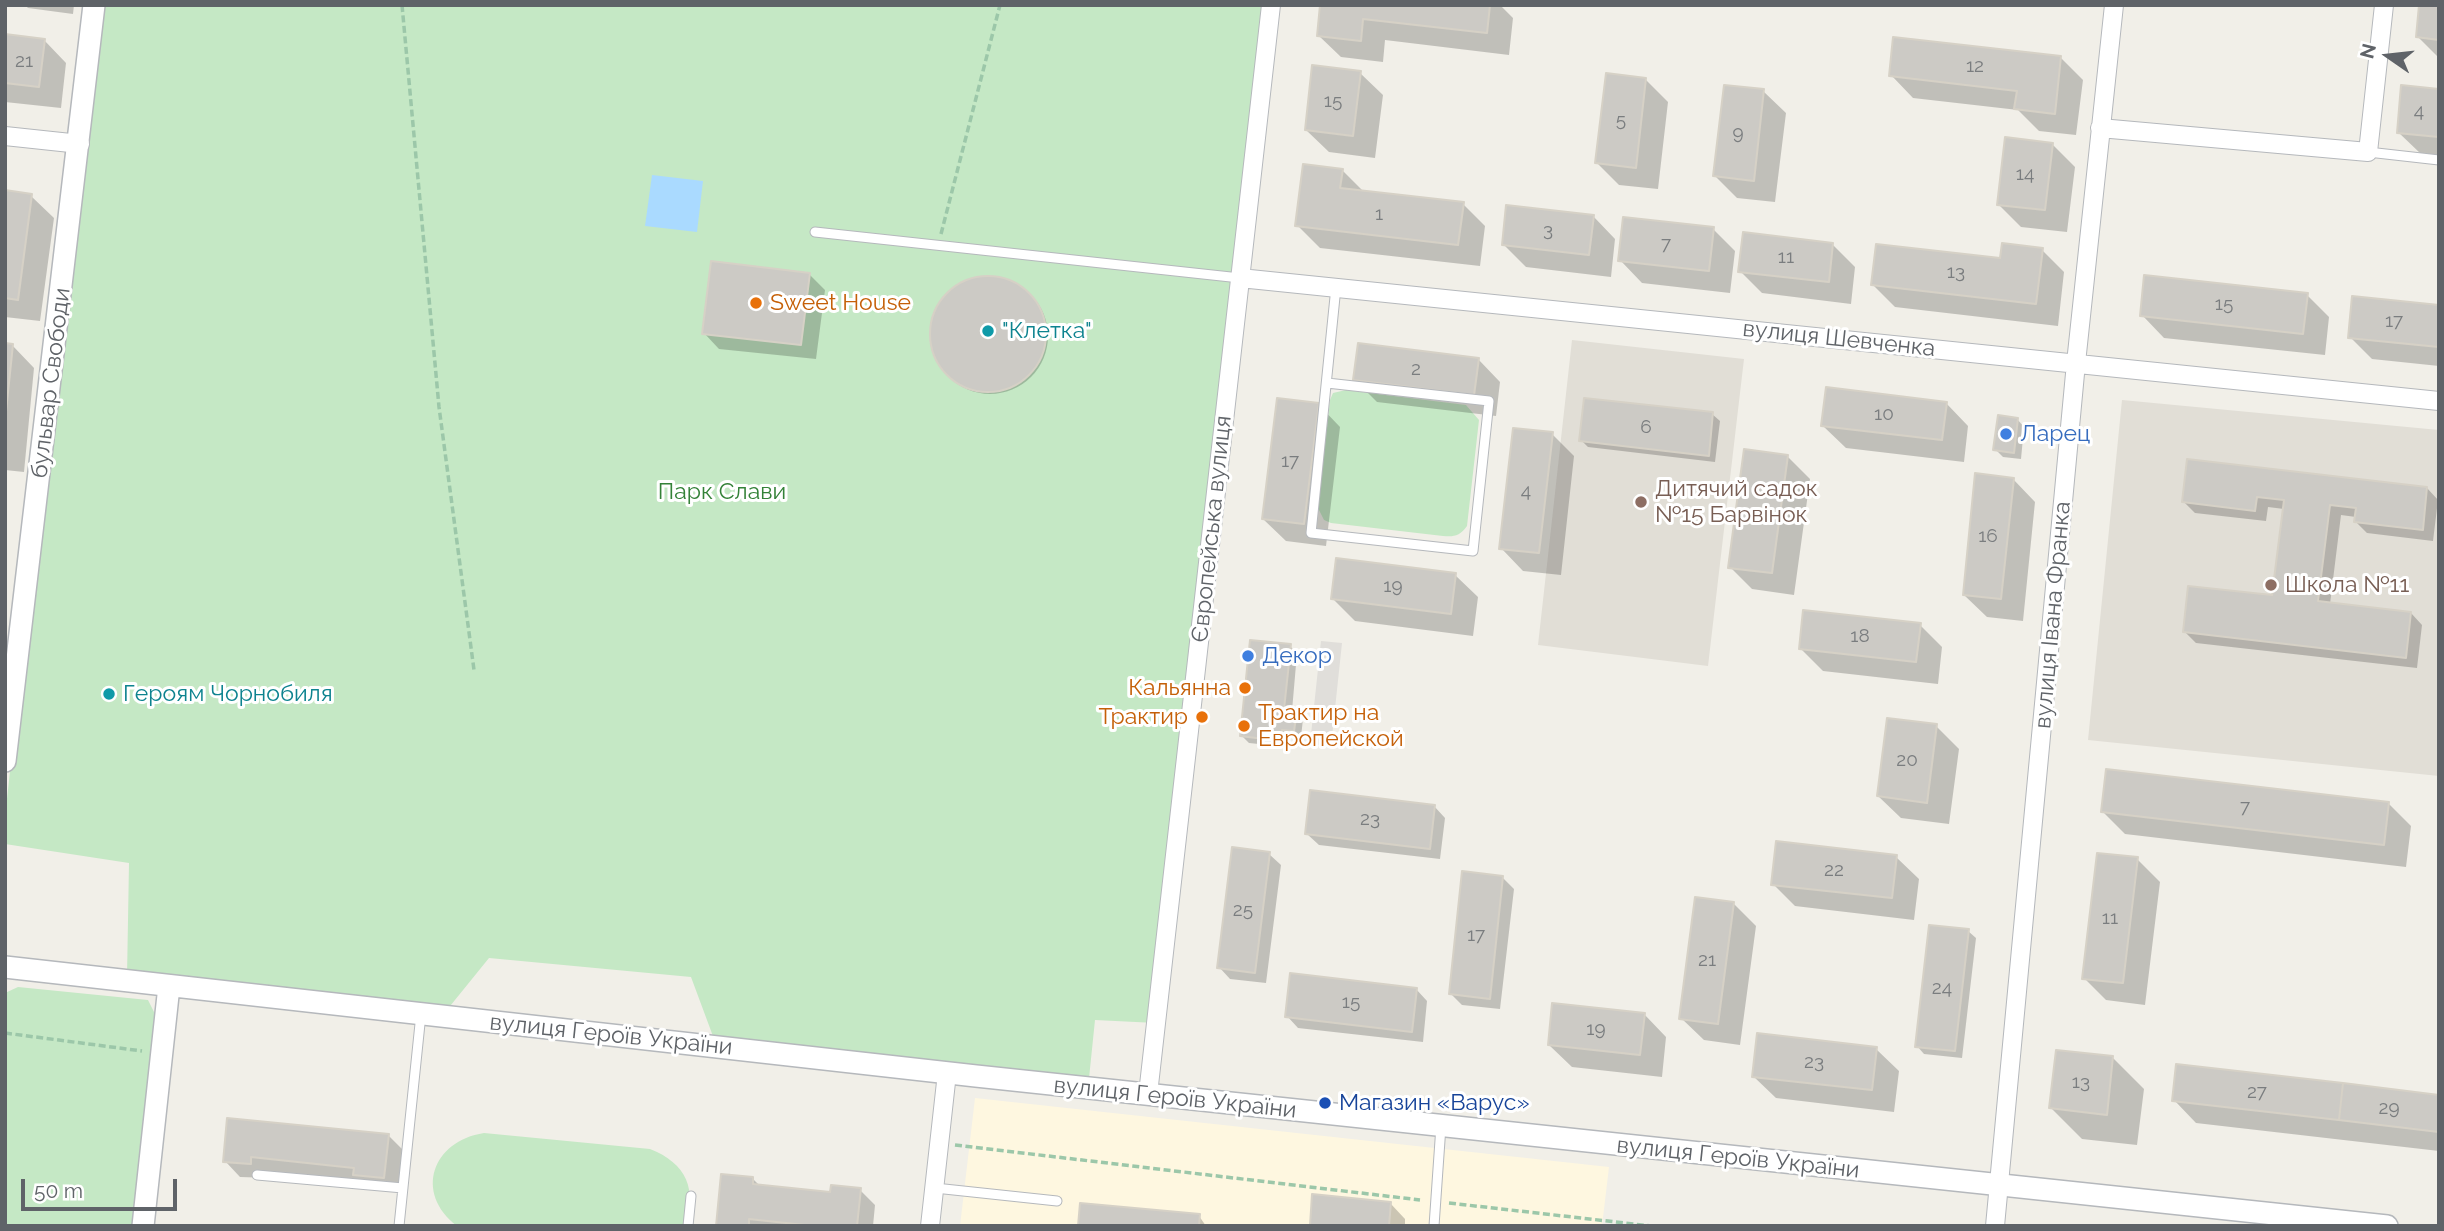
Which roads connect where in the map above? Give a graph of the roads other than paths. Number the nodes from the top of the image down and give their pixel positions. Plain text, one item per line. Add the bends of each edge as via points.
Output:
1 (94, 5) edge
2 (1270, 5) edge
3 (2114, 5) edge
4 (2384, 5) edge
5 (2100, 128) junction
6 (5, 136) edge
7 (80, 144) junction
8 (2368, 152) junction
9 (2439, 160) edge
10 (815, 232) dead end
11 (1240, 278) junction
12 (1336, 287) junction
13 (2076, 363) junction
14 (1327, 383) junction
15 (2439, 401) edge
16 (7, 727) edge
17 (5, 761) edge
18 (5, 967) edge
19 (169, 986) junction
20 (421, 1014) junction
21 (947, 1073) junction
22 (1148, 1094) junction
23 (1441, 1126) junction
24 (257, 1175) dead end
25 (2000, 1184) junction
26 (403, 1188) junction
27 (935, 1188) junction
28 (691, 1196) dead end
29 (1057, 1201) dead end
30 (143, 1226) edge
31 (399, 1226) edge
32 (688, 1226) edge
33 (930, 1226) edge
34 (1434, 1226) edge
35 (1996, 1226) edge
36 (2386, 1226) edge

1 - 7 street, бульвар Свободи
2 - 11 street, Європейська вулиця
3 - 5 street, вулиця Івана Франка
4 - 8 street
5 - 8 street
5 - 13 street, вулиця Івана Франка
6 - 7 street
7 - 16 street, бульвар Свободи
8 - 9 lane
10 - 11 lane
11 - 12 street, вулиця Шевченка
11 - 22 street, Європейська вулиця
12 - 13 street, вулиця Шевченка
12 - 14 lane
13 - 15 street, вулиця Шевченка
13 - 25 street, вулиця Івана Франка
14 - 14 lane via 1311,533 1472,551 1489,401
16 - 17 street, бульвар Свободи
18 - 19 street, вулиця Героїв України
19 - 20 street, вулиця Героїв України
19 - 30 street
20 - 21 street, вулиця Героїв України
20 - 26 lane
21 - 22 street, вулиця Героїв України
21 - 27 street
22 - 23 street, вулиця Героїв України
23 - 25 street, вулиця Героїв України
23 - 34 lane
24 - 26 lane
25 - 35 street, вулиця Івана Франка
25 - 36 street, вулиця Героїв України
26 - 31 lane
27 - 29 lane
27 - 33 street
28 - 32 lane

